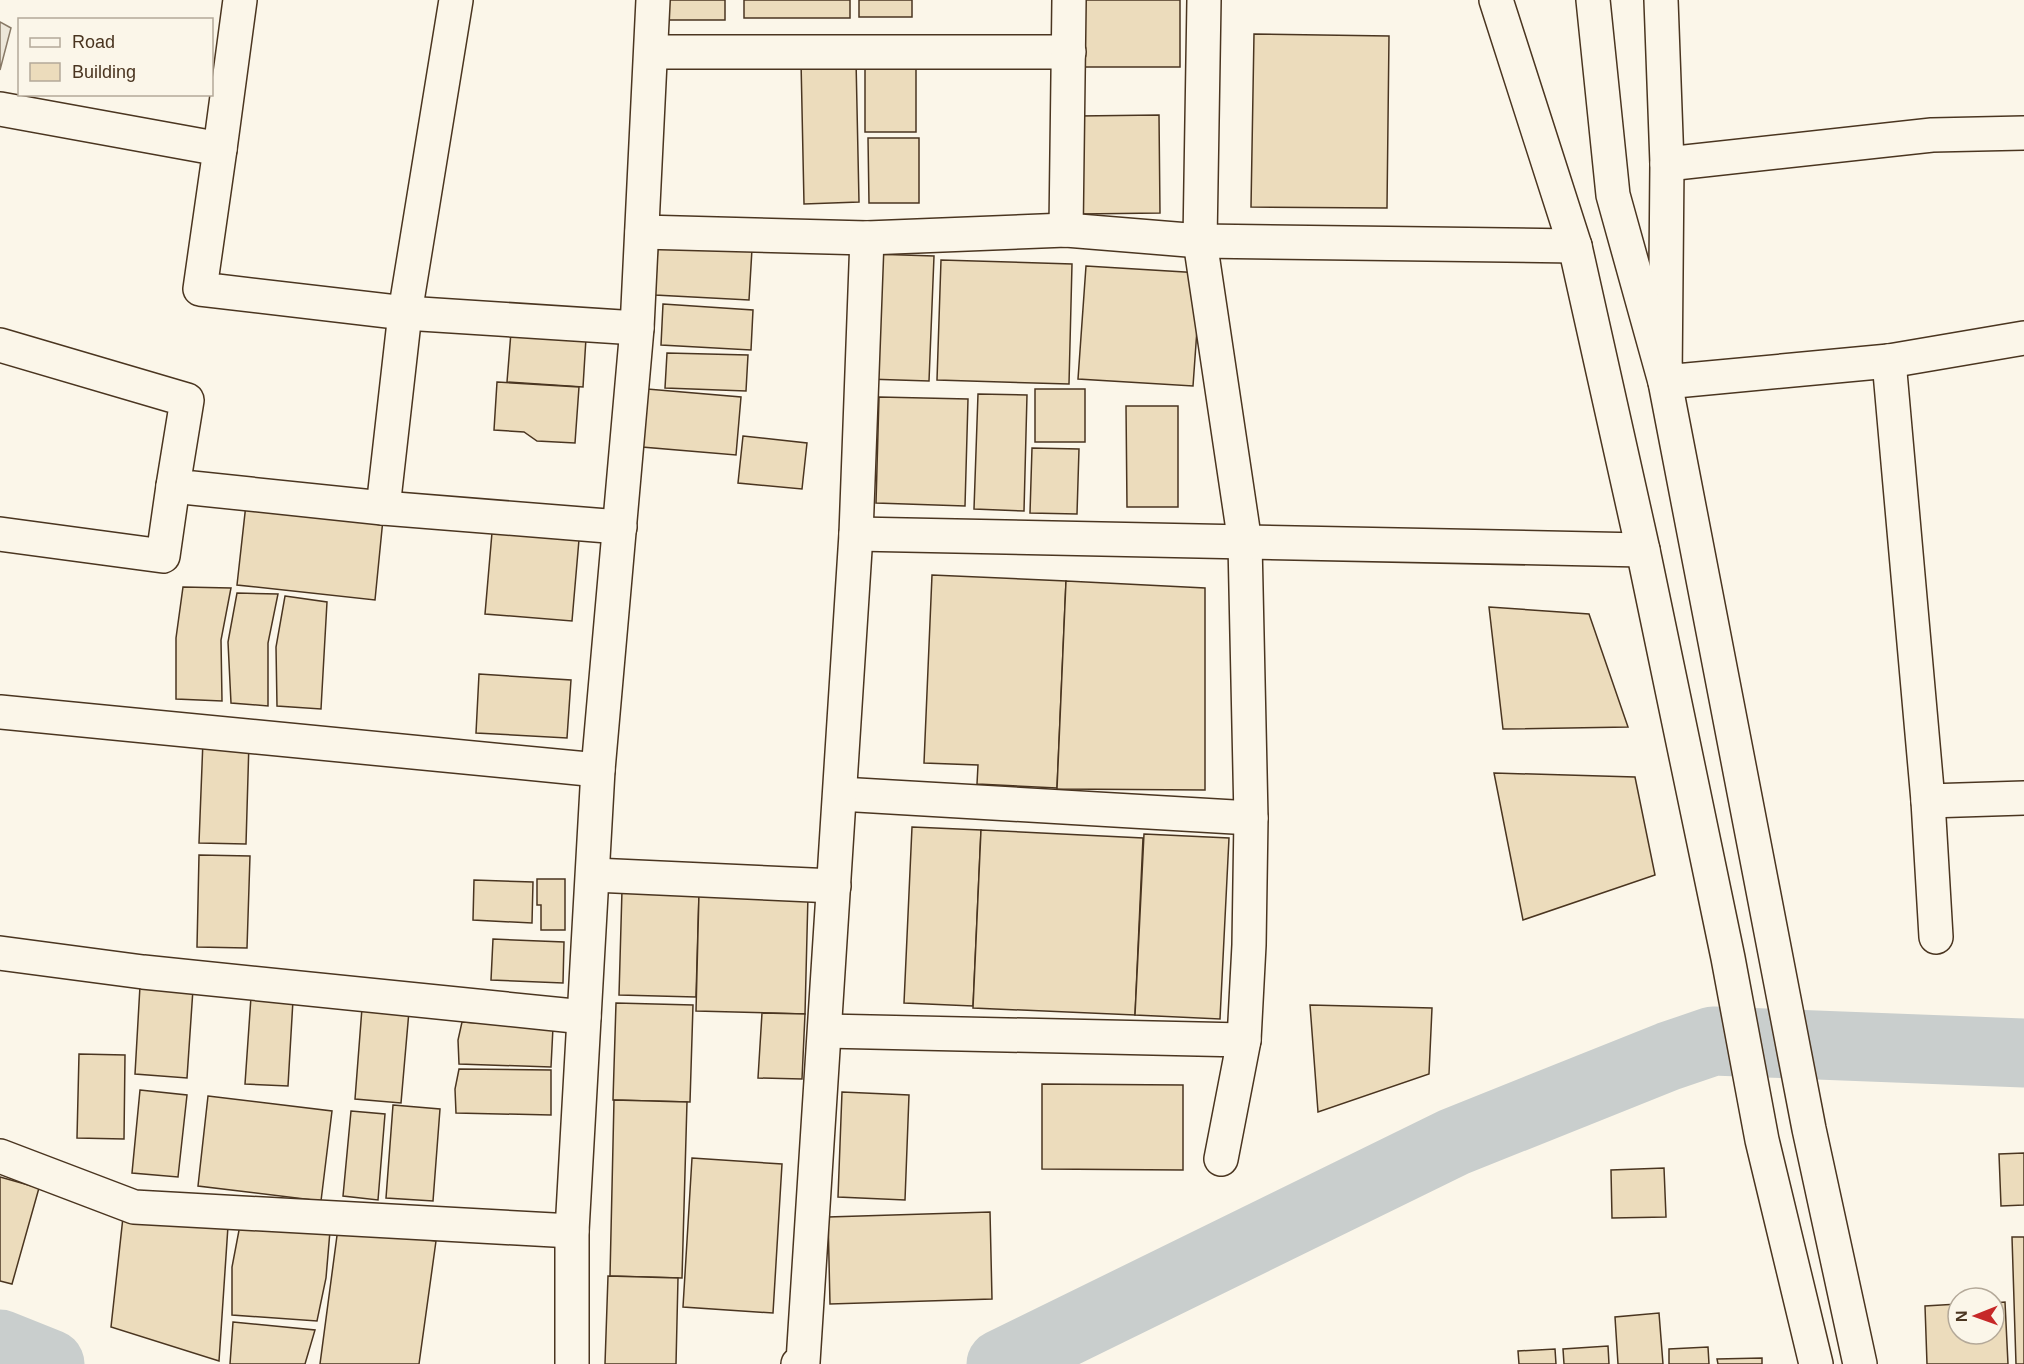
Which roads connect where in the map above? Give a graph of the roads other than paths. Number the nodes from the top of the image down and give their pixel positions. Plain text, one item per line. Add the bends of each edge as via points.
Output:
1 (240, 0) edge
2 (456, 0) edge
3 (653, 0) edge
4 (1069, 0) edge
5 (1204, 0) edge
6 (1496, 0) edge
7 (1593, 0) edge
8 (1660, 0) edge
9 (652, 52) junction
10 (1069, 52) junction
11 (0, 109) edge
12 (2024, 133) edge
13 (220, 149) junction
14 (1667, 164) junction
15 (1066, 230) junction
16 (642, 232) junction
17 (867, 238) junction
18 (1200, 241) junction
19 (1575, 246) junction
20 (405, 313) junction
21 (637, 328) junction
22 (2024, 338) edge
23 (0, 345) edge
24 (1889, 361) junction
25 (1665, 382) junction
26 (173, 486) junction
27 (383, 508) junction
28 (620, 526) junction
29 (0, 534) edge
30 (856, 534) junction
31 (1245, 543) junction
32 (1643, 550) junction
33 (0, 712) edge
34 (598, 770) junction
35 (840, 794) junction
36 (2024, 798) edge
37 (1928, 801) junction
38 (1251, 818) junction
39 (594, 875) junction
40 (834, 886) junction
41 (1936, 937) dead end
42 (0, 953) edge
43 (584, 1017) junction
44 (825, 1031) junction
45 (1244, 1040) junction
46 (0, 1156) edge
47 (1221, 1159) dead end
48 (572, 1231) junction
49 (572, 1364) edge
50 (798, 1364) edge
51 (1816, 1364) edge
52 (1860, 1364) edge

1 - 13 street
2 - 20 street
3 - 9 street
4 - 10 street
5 - 18 street
6 - 19 street
7 - 25 street via 1613,195
8 - 14 street
9 - 10 street
9 - 16 street
10 - 15 street
11 - 13 street
12 - 14 street via 1932,135
13 - 20 street via 201,289
14 - 25 street
15 - 17 street
15 - 18 street
16 - 17 street
16 - 21 street
17 - 30 street
18 - 19 street
18 - 31 street
19 - 32 street
20 - 21 street
20 - 27 street
21 - 28 street
22 - 24 street
23 - 26 street via 187,400
24 - 25 street
24 - 37 street
25 - 52 street via 1809,1129
26 - 27 street
26 - 29 street via 163,556
27 - 28 street
28 - 34 street
30 - 31 street
30 - 35 street
31 - 32 street
31 - 38 street
32 - 51 street via 1762,1140
33 - 34 street
34 - 39 street
35 - 38 street
35 - 40 street
36 - 37 street
37 - 41 street
38 - 45 street
39 - 40 street
39 - 43 street
40 - 44 street
42 - 43 street via 143,972
43 - 48 street
44 - 45 street
44 - 50 street via 803,1362
45 - 47 street
46 - 48 street via 134,1207
48 - 49 street

